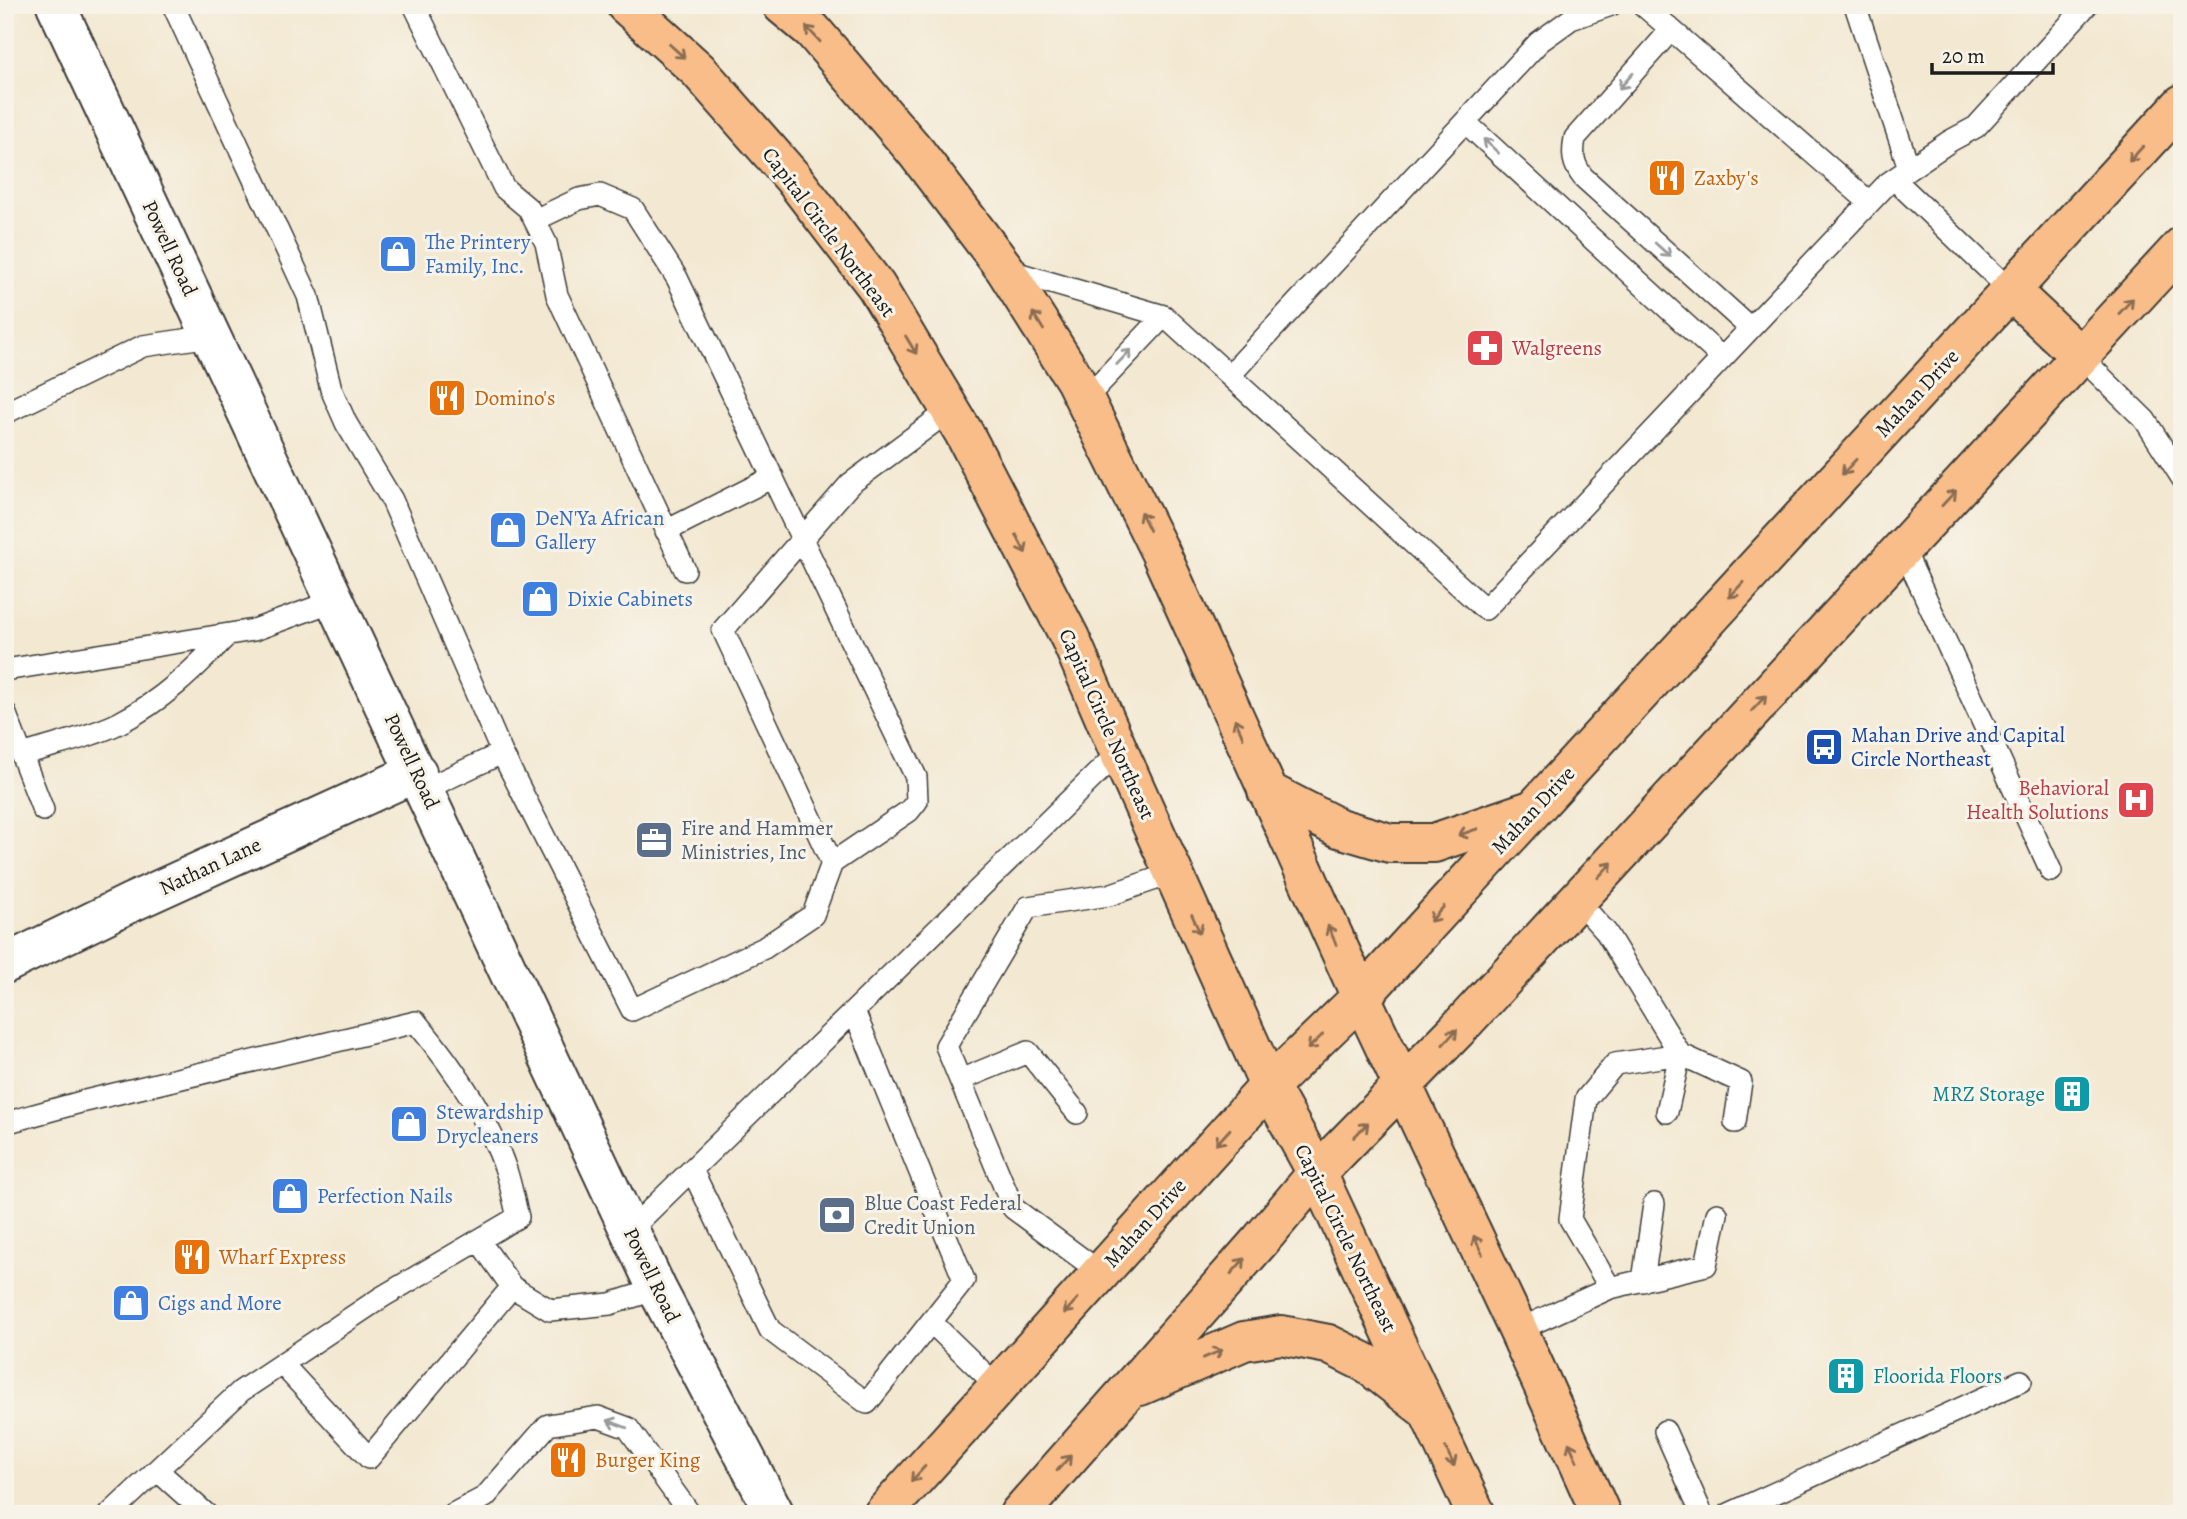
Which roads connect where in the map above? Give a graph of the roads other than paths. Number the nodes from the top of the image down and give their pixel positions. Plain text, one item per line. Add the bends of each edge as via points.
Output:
1 (56, 5) edge
2 (173, 5) edge
3 (414, 5) edge
4 (626, 5) edge
5 (782, 5) edge
6 (1611, 5) edge
7 (1643, 5) edge
8 (1855, 5) edge
9 (2087, 5) edge
10 (1671, 30) junction
11 (2182, 104) edge
12 (1465, 122) junction
13 (1901, 174) junction
14 (1869, 202) junction
15 (535, 220) junction
16 (2182, 246) edge
17 (1005, 269) junction
18 (2011, 291) junction
19 (1164, 316) junction
20 (1750, 328) junction
21 (211, 336) junction
22 (2080, 356) junction
23 (1722, 358) junction
24 (1230, 375) junction
25 (1085, 399) junction
26 (950, 410) junction
27 (5, 413) edge
28 (773, 477) junction
29 (2182, 478) edge
30 (666, 531) junction
31 (803, 537) junction
32 (1903, 548) junction
33 (685, 570) dead end
34 (336, 600) junction
35 (228, 635) junction
36 (5, 670) edge
37 (5, 712) edge
38 (1119, 752) junction
39 (502, 753) junction
40 (22, 755) junction
41 (421, 780) junction
42 (1267, 790) junction
43 (43, 810) dead end
44 (1533, 810) junction
45 (832, 863) junction
46 (2051, 871) dead end
47 (1173, 873) junction
48 (1577, 901) junction
49 (5, 964) edge
50 (1361, 998) junction
51 (854, 1011) junction
52 (1680, 1054) junction
53 (960, 1080) junction
54 (1269, 1086) junction
55 (1404, 1087) junction
56 (1077, 1112) dead end
57 (1667, 1112) dead end
58 (1735, 1122) dead end
59 (5, 1123) edge
60 (692, 1170) junction
61 (1317, 1173) junction
62 (1654, 1204) dead end
63 (1717, 1214) dead end
64 (630, 1230) junction
65 (480, 1242) junction
66 (1101, 1273) junction
67 (1643, 1281) junction
68 (512, 1287) junction
69 (1610, 1288) junction
70 (657, 1289) junction
71 (931, 1322) junction
72 (1518, 1330) junction
73 (282, 1364) junction
74 (2021, 1381) dead end
75 (998, 1387) junction
76 (1128, 1391) junction
77 (1429, 1412) junction
78 (1665, 1431) dead end
79 (157, 1470) junction
80 (110, 1514) edge
81 (206, 1514) edge
82 (453, 1514) edge
83 (690, 1514) edge
84 (775, 1514) edge
85 (883, 1514) edge
86 (1019, 1514) edge
87 (1476, 1514) edge
88 (1601, 1514) edge
89 (1702, 1514) edge
90 (1728, 1514) edge

1 - 21 street, Powell Road
2 - 39 lane via 308,296 331,389 392,500
3 - 15 lane via 504,188
4 -> 26 main road, Capital Circle Northeast via 698,70 793,178 876,286
17 -> 5 main road via 915,152 811,30
6 - 12 lane via 1571,19 1539,43
7 - 10 lane
8 - 13 lane
9 - 13 lane via 1976,127
10 - 14 lane
10 -> 20 lane via 1575,138 1574,166
11 -> 18 main road, Mahan Drive
23 -> 12 lane via 1612,257 1592,256 1520,190 1520,172
12 - 24 lane
13 - 14 lane
13 - 18 lane
14 - 20 lane
15 - 28 lane via 579,199 600,195 633,209 677,278
15 - 30 lane via 546,243 557,295
22 -> 16 main road
17 - 19 lane
25 -> 17 main road
18 - 22 main road
18 -> 44 main road, Mahan Drive
19 - 24 lane
25 -> 19 lane
20 - 23 lane
21 - 27 lane via 143,346
21 - 34 street, Powell Road
22 - 29 lane via 2145,420
32 -> 22 main road
23 - 24 lane via 1485,609
42 -> 25 main road
26 - 31 lane via 850,484
26 -> 38 main road, Capital Circle Northeast via 1070,638
28 - 30 lane
28 - 31 lane
30 - 33 lane
31 - 45 lane via 723,630
31 - 45 lane via 916,777 917,801 909,811
32 - 46 lane
48 -> 32 main road
34 - 35 lane
34 - 41 street, Powell Road
35 - 36 lane
35 - 40 lane via 191,673 117,724
37 - 40 lane
38 - 47 main road, Capital Circle Northeast
38 - 51 lane
39 - 41 lane
39 - 45 lane via 632,1010 764,948 813,915
40 - 43 lane
41 - 49 street, Nathan Lane via 130,903
41 - 64 street, Powell Road
44 -> 42 main road via 1434,843 1390,843 1339,828
50 -> 42 main road
44 -> 50 main road, Mahan Drive
47 - 53 lane via 1109,895 1028,907 946,1046
47 -> 54 main road, Capital Circle Northeast
48 - 52 lane via 1606,932
55 -> 48 main road
50 -> 54 main road, Mahan Drive
50 - 55 main road
51 - 60 lane
51 - 71 lane via 964,1280
52 - 57 lane
52 - 58 lane via 1741,1082
52 - 69 lane via 1615,1064 1586,1099 1570,1219
53 - 56 lane via 1028,1052
53 - 66 lane via 1013,1208
54 - 61 main road, Capital Circle Northeast
54 -> 66 main road, Mahan Drive
61 -> 55 main road
72 -> 55 main road
59 - 65 lane via 416,1021 478,1109 505,1168 518,1217
60 - 64 lane
60 - 71 lane via 771,1330 867,1403
76 -> 61 main road
61 - 77 main road, Capital Circle Northeast
62 - 67 lane
63 - 67 lane via 1706,1265
64 - 70 street, Powell Road
65 - 68 lane
65 - 73 lane via 382,1297
66 -> 75 main road, Mahan Drive
67 - 69 lane
68 - 70 lane via 550,1310 610,1304
68 - 73 lane via 369,1458
69 - 72 lane
70 - 84 street, Powell Road
71 - 75 lane
88 -> 72 main road
73 - 79 lane via 241,1391
74 - 90 lane
75 -> 85 main road, Mahan Drive
76 -> 77 main road via 1244,1341 1281,1335 1328,1344 1366,1363
86 -> 76 main road
77 -> 87 main road, Capital Circle Northeast
78 - 89 lane
79 - 80 lane
79 - 81 lane
83 -> 82 lane via 628,1428 598,1418 548,1425 485,1497

